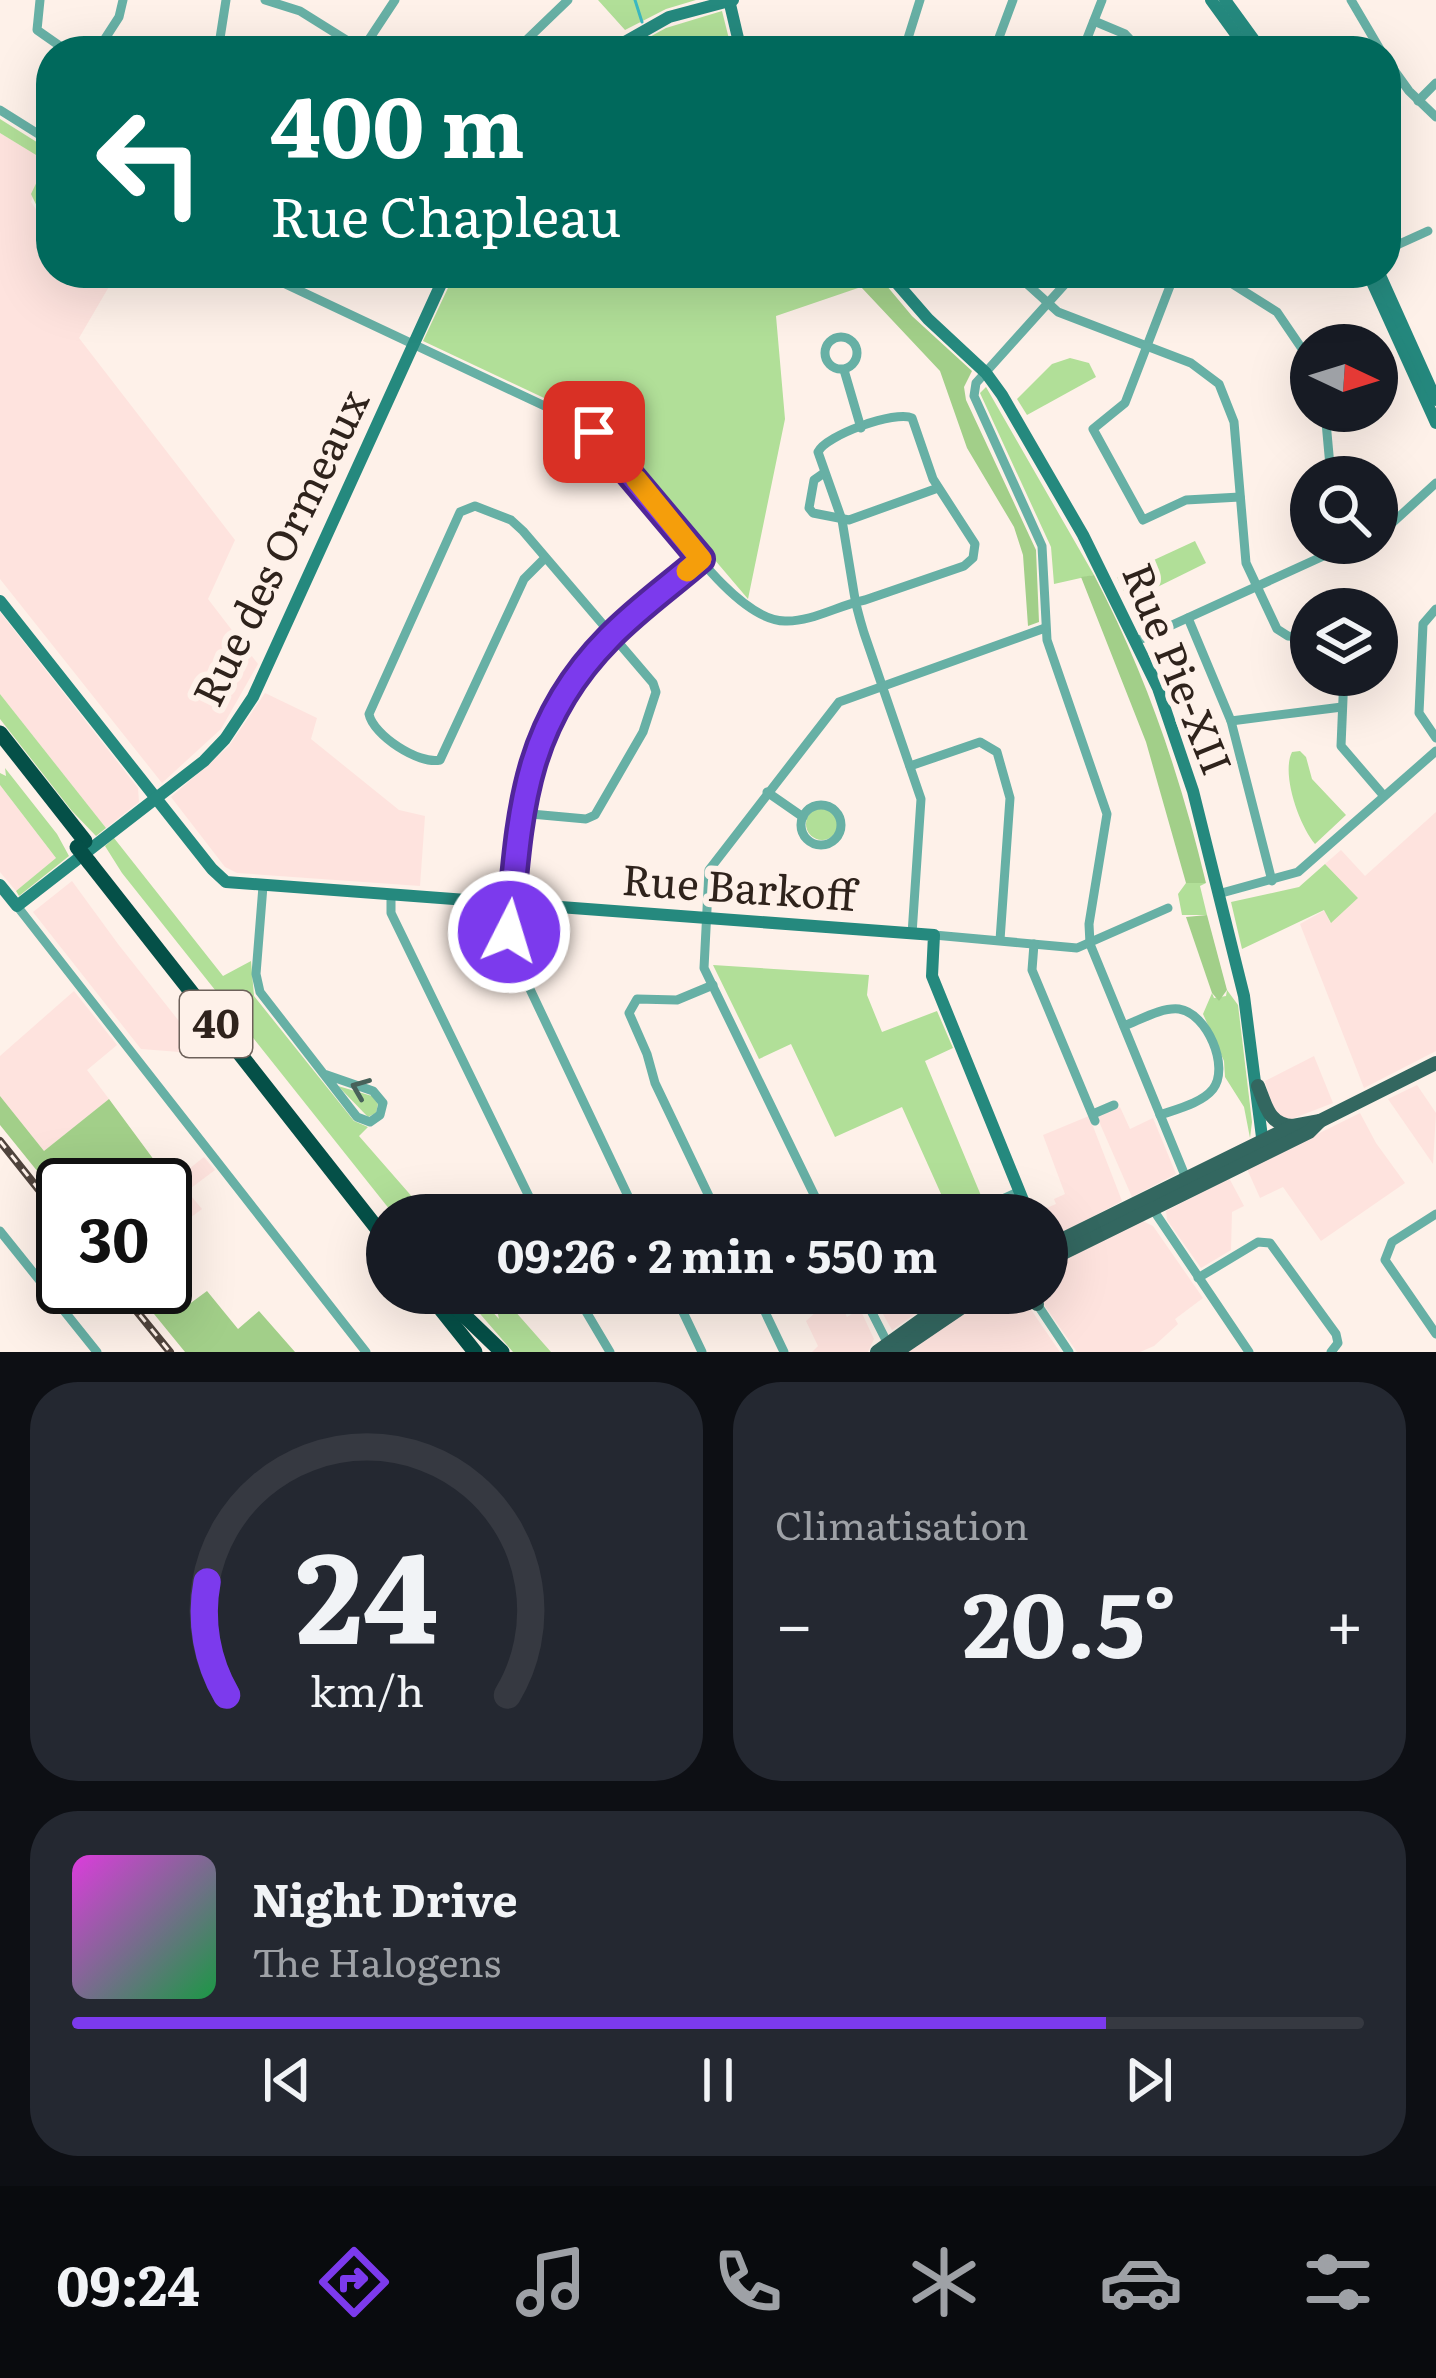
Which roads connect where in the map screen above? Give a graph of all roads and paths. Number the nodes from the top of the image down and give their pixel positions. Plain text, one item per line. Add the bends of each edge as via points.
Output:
1 (40, 0) edge
2 (123, 0) edge
3 (226, 0) edge
4 (265, 0) edge
5 (395, 0) edge
6 (568, 0) edge
7 (730, 0) edge
8 (920, 0) edge
9 (1013, 0) edge
10 (1102, 0) edge
11 (1211, 0) edge
12 (1225, 0) edge
13 (1351, 0) edge
14 (1094, 21) junction
15 (46, 36) edge
16 (107, 36) edge
17 (220, 36) edge
18 (339, 36) edge
19 (372, 36) edge
20 (530, 36) edge
21 (635, 36) edge
22 (738, 36) edge
23 (909, 36) edge
24 (1000, 36) edge
25 (1088, 36) edge
26 (1127, 36) edge
27 (1237, 36) edge
28 (1251, 36) edge
29 (1372, 36) edge
30 (1401, 79) edge
31 (1436, 83) edge
32 (1418, 101) junction
33 (0, 110) edge
34 (1436, 117) edge
35 (36, 132) edge
36 (1428, 231) dead end
37 (1401, 243) edge
38 (293, 288) edge
39 (439, 288) edge
40 (901, 288) edge
41 (1032, 288) edge
42 (1062, 288) edge
43 (1168, 288) edge
44 (1239, 288) edge
45 (1375, 288) edge
46 (1386, 288) edge
47 (1049, 304) junction
48 (1290, 331) edge
49 (413, 346) junction
50 (1147, 346) junction
51 (844, 370) dead end
52 (986, 373) junction
53 (1436, 400) edge
54 (1436, 423) edge
55 (861, 428) junction
56 (824, 473) junction
57 (1436, 482) edge
58 (938, 488) junction
59 (1240, 497) junction
60 (1398, 518) edge
61 (842, 520) junction
62 (545, 558) junction
63 (701, 559) junction
64 (1306, 564) edge
65 (1257, 586) junction
66 (0, 601) edge
67 (855, 602) junction
68 (1436, 608) edge
69 (1188, 618) junction
70 (1045, 628) junction
71 (612, 634) junction
72 (1290, 634) edge
73 (1137, 641) junction
74 (882, 685) junction
75 (1343, 696) edge
76 (1342, 707) junction
77 (1231, 721) junction
78 (0, 733) edge
79 (1436, 738) edge
80 (0, 749) edge
81 (1436, 751) edge
82 (910, 766) junction
83 (767, 792) junction
84 (1384, 796) junction
85 (156, 798) junction
86 (520, 813) junction
87 (803, 817) junction
88 (81, 844) junction
89 (93, 859) junction
90 (1272, 881) junction
91 (0, 885) edge
92 (263, 886) junction
93 (1218, 894) junction
94 (391, 896) junction
95 (512, 903) junction
96 (17, 906) junction
97 (1168, 908) dead end
98 (704, 919) junction
99 (912, 934) junction
100 (934, 935) junction
101 (1000, 940) junction
102 (1034, 944) junction
103 (1090, 944) junction
104 (713, 985) junction
105 (1124, 1026) junction
106 (1436, 1063) edge
107 (324, 1074) junction
108 (1258, 1087) junction
109 (1114, 1105) dead end
110 (1160, 1115) junction
111 (1320, 1121) junction
112 (1293, 1126) junction
113 (1263, 1148) junction
114 (1186, 1178) junction
115 (1020, 1191) junction
116 (528, 1194) edge
117 (627, 1194) edge
118 (708, 1194) edge
119 (814, 1194) edge
120 (1013, 1194) edge
121 (1021, 1194) edge
122 (366, 1198) edge
123 (1149, 1203) junction
124 (366, 1213) edge
125 (1436, 1214) edge
126 (0, 1232) edge
127 (1068, 1238) edge
128 (1068, 1249) edge
129 (1198, 1278) junction
130 (439, 1314) edge
131 (444, 1314) edge
132 (458, 1314) edge
133 (463, 1314) edge
134 (590, 1314) edge
135 (684, 1314) edge
136 (766, 1314) edge
137 (872, 1314) edge
138 (933, 1314) edge
139 (948, 1314) edge
140 (1043, 1314) edge
141 (1436, 1334) edge
142 (888, 1350) edge
143 (97, 1352) edge
144 (366, 1352) edge
145 (460, 1352) edge
146 (475, 1352) edge
147 (488, 1352) edge
148 (502, 1352) edge
149 (610, 1352) edge
150 (702, 1352) edge
151 (784, 1352) edge
152 (1069, 1352) edge
153 (1249, 1352) edge
154 (1331, 1352) edge

1 - 15 street via 38,30
2 - 16 street
3 - 17 street
4 - 18 street
5 - 19 street
6 - 20 street
7 - 21 street
7 - 22 street
8 - 23 street
9 - 24 street
10 - 14 street
11 - 27 street
12 - 28 street
13 - 29 street
14 - 25 street
14 - 26 street
30 - 32 street
31 - 32 street
32 - 34 street
33 - 35 street
36 - 37 street
38 - 49 street
39 - 49 street, Rue des Ormeaux
40 - 52 street, Rue Pie-XII
41 - 47 street
42 - 47 street
43 - 50 street
44 - 48 street via 1277,312
45 - 54 street
46 - 53 street
47 - 50 street
47 - 52 street
49 - 63 street via 594,432
49 - 85 street, Rue des Ormeaux via 248,706 210,756
50 - 59 street via 1199,367 1223,389
50 - 59 street via 1123,406 1093,429 1143,520 1186,500
51 - 55 street
52 - 70 street via 975,400 1043,552
52 - 73 street, Rue Pie-XII
55 - 56 street via 821,444
55 - 58 street via 909,415
56 - 61 street
56 - 61 street via 814,480 809,508
57 - 60 street
58 - 61 street
58 - 67 street via 973,539 970,561
59 - 65 street via 1245,561
61 - 67 street
62 - 62 street via 524,579 446,753 422,760 374,728 369,713 457,517 475,506 504,517
62 - 71 street
63 - 67 street via 762,617 794,621
63 - 71 street
64 - 65 street
65 - 69 street
65 - 72 street via 1280,632
66 - 85 street, Rue Barkoff
67 - 74 street
68 - 79 street via 1423,624 1419,713
69 - 73 street
69 - 77 street
70 - 74 street
70 - 103 street via 1107,814
71 - 86 street via 554,714
71 - 86 street via 656,687 643,732 595,815
73 - 93 street, Rue Pie-XII via 1180,748
74 - 82 street
74 - 83 street via 832,708
75 - 76 street
76 - 77 street
76 - 84 street via 1342,748
77 - 90 street
78 - 88 highway, 40
80 - 88 highway, 40
81 - 84 street
82 - 99 street via 921,799
82 - 101 street via 980,742 997,752 1010,798
83 - 87 street
83 - 98 street via 709,870
84 - 90 street via 1301,870
85 - 92 street, Rue Barkoff via 220,879
85 - 96 street, Rue des Ormeaux
86 - 95 street
87 - 87 street via 812,842 827,844 839,834 840,816 830,806
88 - 89 highway, 40
89 - 122 highway, 40
89 - 124 highway, 40
90 - 93 street
91 - 96 street
92 - 94 street, Rue Barkoff
92 - 107 street via 258,988
93 - 108 street, Rue Pie-XII
94 - 95 street, Rue Barkoff
94 - 116 street via 391,913
95 - 98 street, Rue Barkoff
95 - 117 street via 513,956
96 - 144 street
97 - 103 street, Rue Barkoff
98 - 99 street, Rue Barkoff
98 - 104 street via 703,963
99 - 100 street, Rue Barkoff
100 - 101 street, Rue Barkoff
100 - 115 street via 932,976
101 - 102 street, Rue Barkoff
102 - 103 street, Rue Barkoff
102 - 109 street via 1031,970 1094,1118
103 - 105 street
104 - 118 street via 677,1000 637,998 629,1013
104 - 119 street
105 - 110 street
105 - 110 street via 1179,1009 1207,1032 1219,1067 1215,1087
106 - 111 main road
107 -> 107 street via 358,1118 378,1117 378,1094
108 - 112 main road via 1275,1121
108 - 113 street, Rue Pie-XII
110 - 114 street
111 - 112 main road
111 - 113 main road
112 - 113 main road
113 - 114 main road
113 - 123 main road
114 - 123 main road
115 - 120 street
115 - 121 street
123 - 127 main road
123 - 128 main road
123 - 129 street
125 - 141 street via 1393,1242 1385,1259
126 - 143 street
129 - 153 street
129 - 154 street via 1258,1242 1270,1243 1336,1334
130 - 145 highway
131 - 146 highway
132 - 147 highway
133 - 148 highway
134 - 149 street
135 - 150 street
136 - 151 street
137 - 142 street
138 - 142 main road
139 - 142 main road
140 - 152 street

